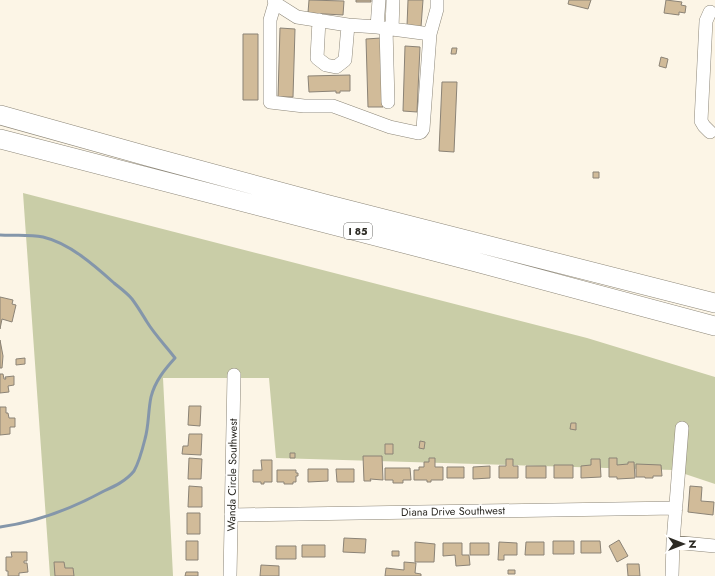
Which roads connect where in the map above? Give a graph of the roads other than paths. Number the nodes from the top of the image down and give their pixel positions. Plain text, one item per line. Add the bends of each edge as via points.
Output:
1 (379, 0) edge
2 (393, 0) edge
3 (437, 0) edge
4 (274, 2) edge
5 (712, 8) edge
6 (319, 20) junction
7 (348, 25) junction
8 (385, 28) junction
9 (430, 34) junction
10 (388, 102) dead end
11 (0, 115) edge
12 (710, 132) dead end
13 (0, 139) edge
14 (715, 303) edge
15 (715, 326) edge
16 (234, 374) dead end
17 (682, 428) dead end
18 (676, 508) junction
19 (231, 515) junction
20 (673, 542) junction
21 (715, 546) edge
22 (230, 576) edge
23 (672, 576) edge

1 - 8 street
2 - 8 street
3 - 9 street
4 - 6 street via 297,17
4 - 9 street via 270,20 270,102 333,106 390,127 418,133 423,129
5 - 12 street via 706,21 701,121
6 - 7 street
6 - 7 street via 317,58 326,66 336,67 345,60
7 - 8 street
8 - 9 street
8 - 10 street
11 - 14 highway, I 85 via 326,204
13 - 15 highway, I 85
16 - 19 street, Wanda Circle Southwest
17 - 18 street
18 - 19 street, Diana Drive Southwest
18 - 20 street
19 - 22 street, Wanda Circle Southwest
20 - 21 street
20 - 23 street

